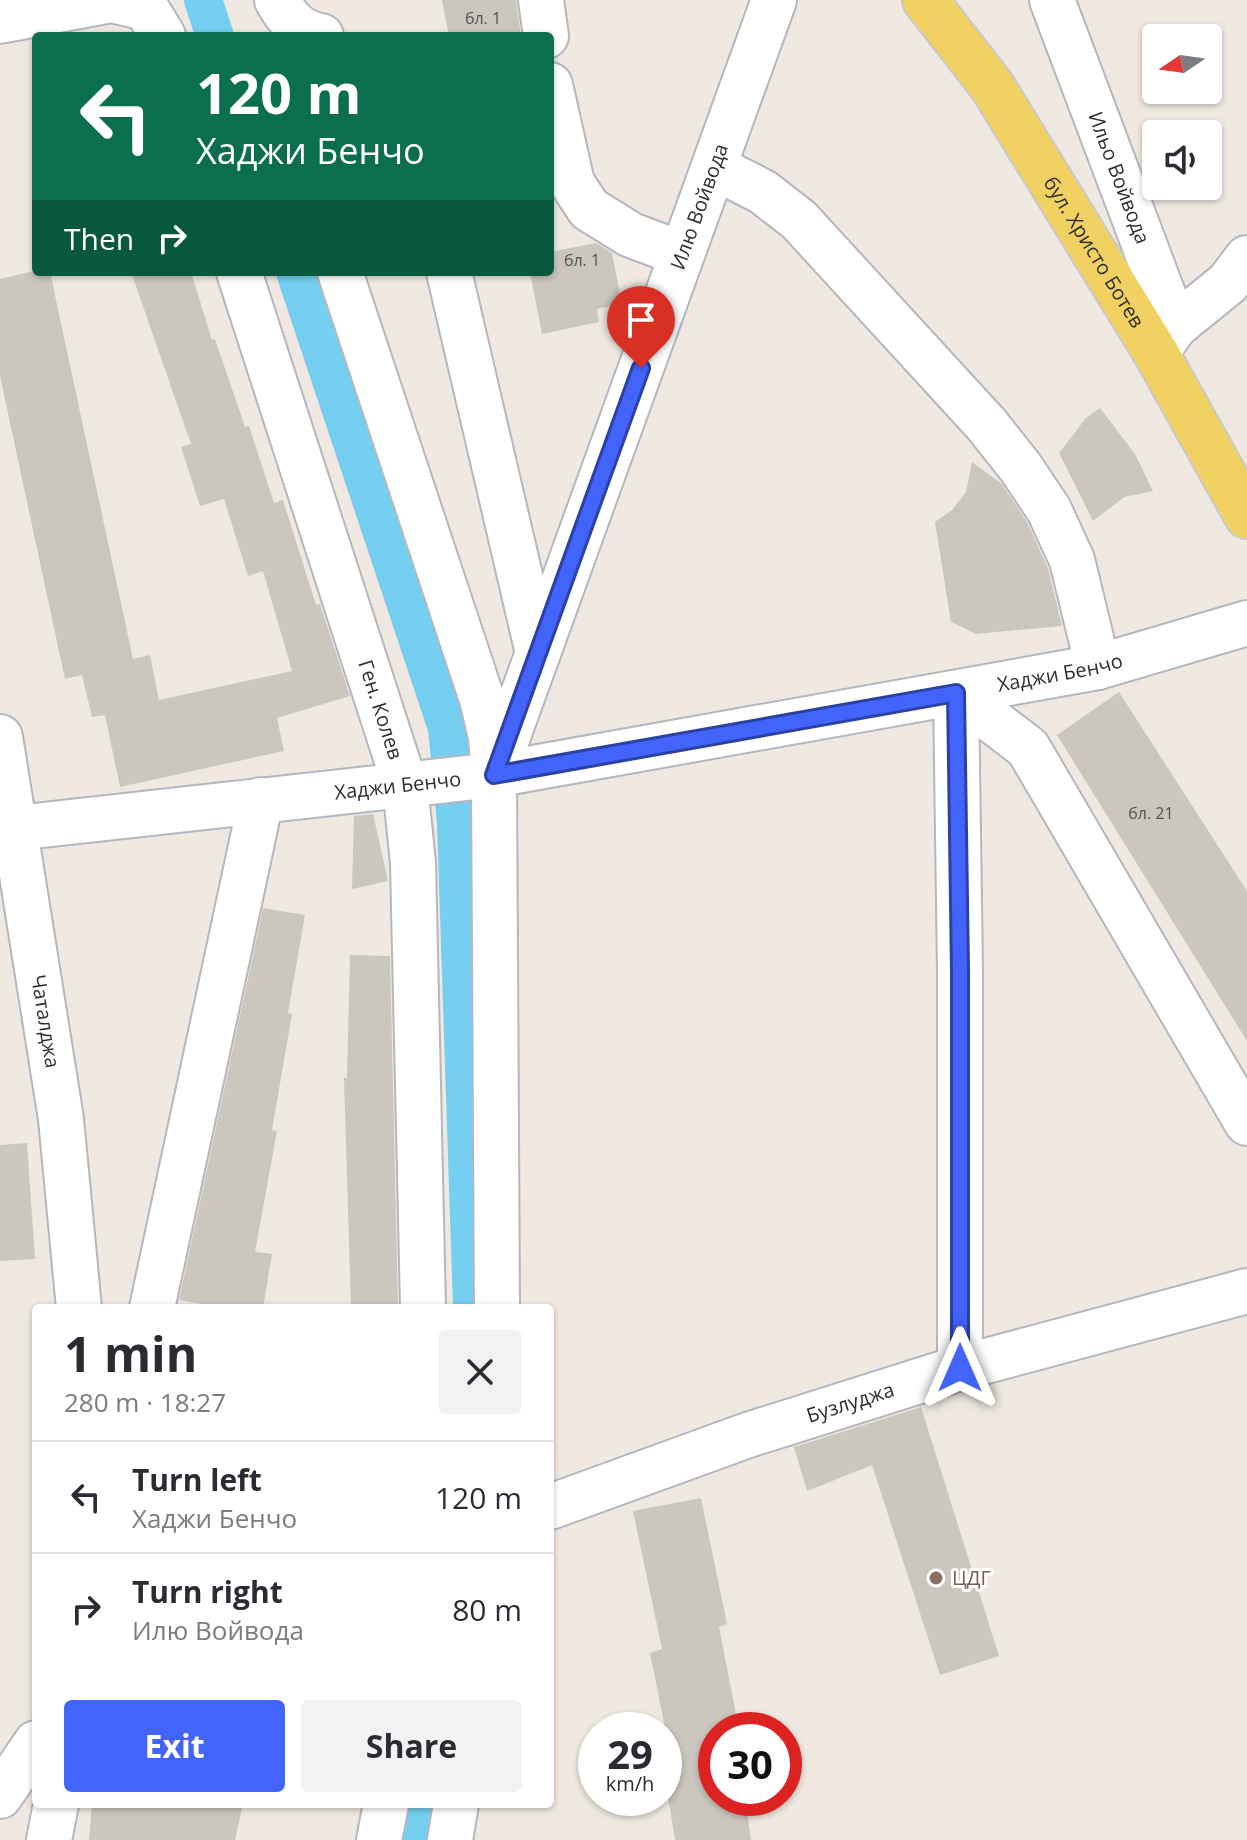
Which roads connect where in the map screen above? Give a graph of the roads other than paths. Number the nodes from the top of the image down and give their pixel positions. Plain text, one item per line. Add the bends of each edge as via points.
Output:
1 (250, 0) edge
2 (277, 0) edge
3 (541, 0) edge
4 (774, 0) edge
5 (925, 0) edge
6 (1052, 0) edge
7 (0, 21) edge
8 (161, 32) edge
9 (261, 32) edge
10 (307, 32) edge
11 (545, 32) edge
12 (554, 103) edge
13 (714, 167) junction
14 (682, 254) junction
15 (1247, 258) edge
16 (241, 276) edge
17 (341, 276) edge
18 (450, 276) edge
19 (1165, 340) junction
20 (1247, 516) edge
21 (1247, 623) edge
22 (538, 653) junction
23 (1098, 667) junction
24 (956, 693) junction
25 (0, 737) edge
26 (450, 781) junction
27 (261, 800) junction
28 (16, 828) junction
29 (1247, 1123) edge
30 (1247, 1291) edge
31 (79, 1304) edge
32 (153, 1304) edge
33 (423, 1304) edge
34 (497, 1304) edge
35 (960, 1368) junction
36 (554, 1506) edge
37 (32, 1749) edge
38 (0, 1796) edge
39 (55, 1808) edge
40 (385, 1808) edge
41 (455, 1808) edge
42 (49, 1840) edge
43 (379, 1840) edge
44 (450, 1840) edge

1 - 9 street
2 - 10 street via 288,19
3 - 11 street
4 - 13 street, Илю Войвода
5 - 19 main road, бул. Христо Ботев via 992,86
6 - 19 street, Ильо Войвода
7 - 8 street via 112,0 146,8
12 - 14 street via 572,183 589,209 631,235
13 - 14 street, Илю Войвода
13 - 23 street via 763,192 799,220 1021,468 1049,510 1072,560
14 - 22 street, Илю Войвода
15 - 19 street via 1228,283
16 - 26 street, Ген. Колев
17 - 26 street, Ген. Колев via 491,737
18 - 22 street
19 - 20 main road, бул. Христо Ботев
21 - 23 street, Хаджи Бенчо
22 - 26 street, Илю Войвода
23 - 24 street, Хаджи Бенчо
24 - 26 street, Хаджи Бенчо
24 - 29 street via 1028,748
24 - 35 street
25 - 28 street, Чаталджа
26 - 27 street, Хаджи Бенчо
26 - 33 street, Ген. Колев via 413,863
26 - 34 street, Ген. Колев
27 - 28 street, Хаджи Бенчо
27 - 32 street
28 - 31 street, Чаталджа via 61,1119
30 - 35 street, Бузлуджа
35 - 36 street, Бузлуджа via 748,1435
37 - 38 street
39 - 42 street
40 - 43 street
41 - 44 street

